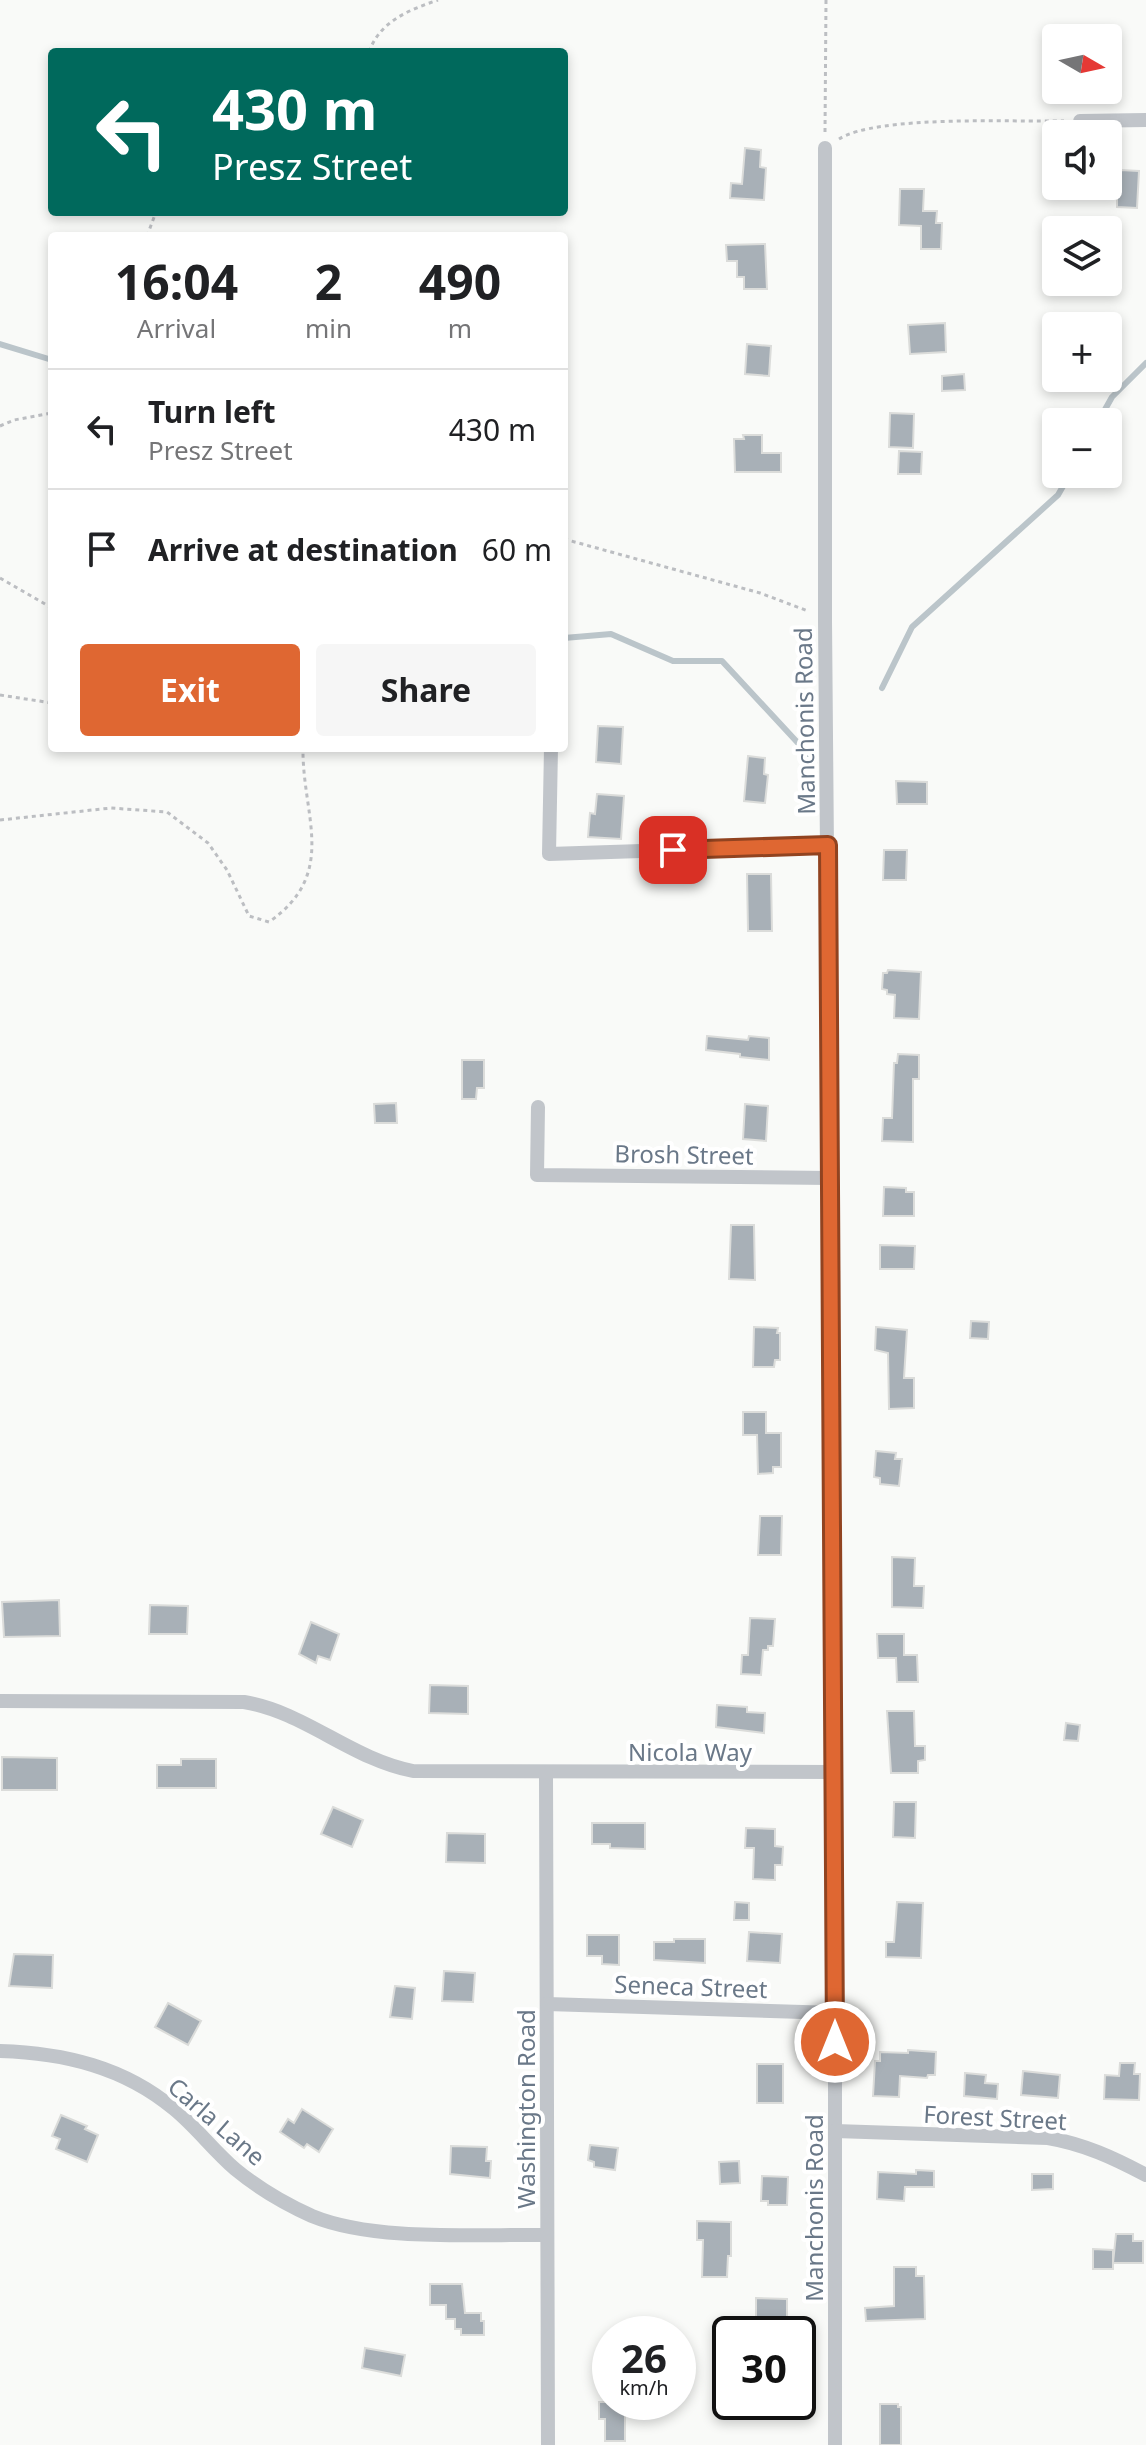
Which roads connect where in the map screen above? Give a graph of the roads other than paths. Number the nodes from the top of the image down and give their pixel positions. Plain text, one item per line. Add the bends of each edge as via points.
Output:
1 (1122, 120) edge
2 (1146, 120) edge
3 (825, 148) road end
4 (551, 752) edge
5 (828, 845) junction
6 (538, 1107) dead end
7 (830, 1178) junction
8 (0, 1701) edge
9 (835, 1772) junction
10 (546, 1773) junction
11 (547, 2004) junction
12 (835, 2013) junction
13 (0, 2051) edge
14 (835, 2131) junction
15 (1146, 2175) edge
16 (547, 2235) junction
17 (548, 2445) edge
18 (835, 2445) edge

1 - 2 street
3 - 5 street, Manchonis Road
4 - 5 street via 549,854
5 - 7 street, Manchonis Road
6 - 7 street, Brosh Street via 537,1175
7 - 9 street, Manchonis Road
8 - 10 street via 244,1702 283,1712 397,1768
9 - 10 street, Nicola Way
9 - 12 street, Manchonis Road
10 - 11 street, Washington Road
11 - 12 street, Seneca Street
11 - 16 street, Washington Road
12 - 14 street, Manchonis Road
13 - 16 street, Carla Lane via 50,2054 131,2079 176,2110 259,2187 314,2217 374,2231
14 - 15 street, Forest Street via 1048,2138 1077,2143
14 - 18 street, Manchonis Road
16 - 17 street, Washington Road

